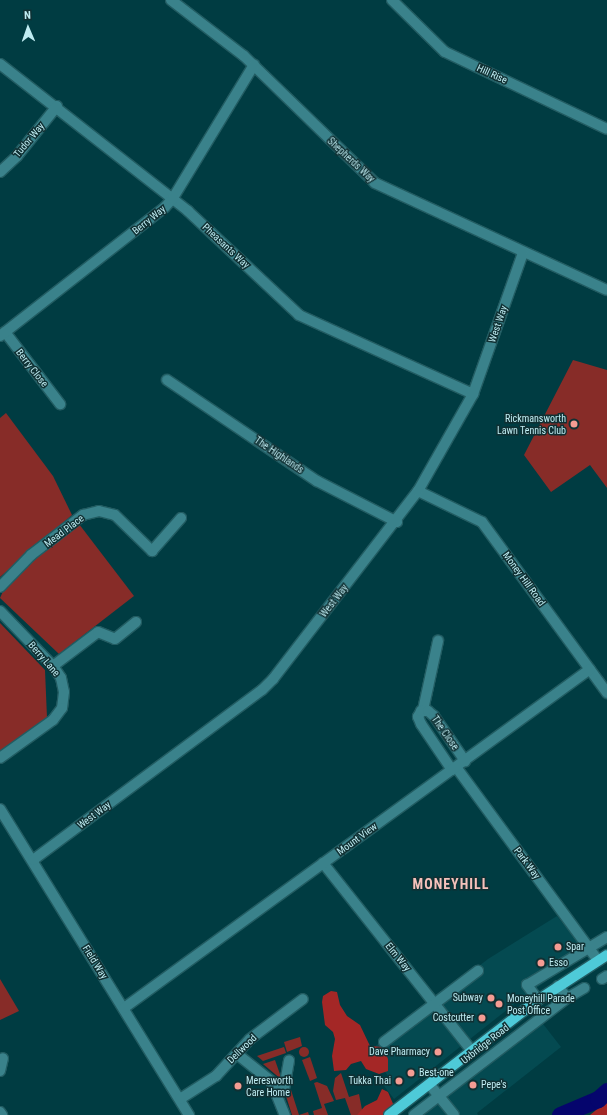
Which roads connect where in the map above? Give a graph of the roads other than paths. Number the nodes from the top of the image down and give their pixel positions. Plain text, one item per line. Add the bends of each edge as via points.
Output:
1 (171, 0) edge
2 (392, 0) edge
3 (0, 64) edge
4 (254, 65) junction
5 (57, 106) junction
6 (607, 129) edge
7 (0, 172) edge
8 (173, 198) junction
9 (523, 253) junction
10 (607, 290) edge
11 (2, 334) edge
12 (167, 380) dead end
13 (473, 394) junction
14 (60, 404) dead end
15 (418, 491) junction
16 (181, 518) dead end
17 (396, 522) junction
18 (0, 587) edge
19 (0, 611) edge
20 (136, 622) dead end
21 (438, 642) dead end
22 (53, 666) junction
23 (590, 669) junction
24 (607, 693) edge
25 (423, 710) junction
26 (0, 758) edge
27 (465, 761) junction
28 (454, 768) junction
29 (0, 809) edge
30 (33, 860) junction
31 (323, 863) junction
32 (607, 938) edge
33 (589, 946) junction
34 (602, 957) edge
35 (478, 971) dead end
36 (558, 986) junction
37 (584, 988) dead end
38 (567, 998) junction
39 (303, 999) dead end
40 (535, 1002) junction
41 (435, 1003) junction
42 (124, 1008) junction
43 (384, 1042) dead end
44 (472, 1051) junction
45 (237, 1054) junction
46 (3, 1058) dead end
47 (289, 1060) dead end
48 (0, 1071) edge
49 (430, 1085) junction
50 (277, 1093) junction
51 (438, 1096) junction
52 (180, 1099) junction
53 (0, 1112) edge
54 (393, 1112) edge
55 (2, 1115) edge
56 (189, 1115) edge
57 (284, 1115) edge
58 (414, 1115) edge
59 (454, 1115) edge

1 - 4 street, Shepherds Way
2 - 6 street, Hill Rise via 445,52
3 - 5 street, Pheasants Way
4 - 8 street, Berry Way
4 - 9 street, Shepherds Way via 375,183
5 - 7 street, Tudor Way via 17,156
5 - 8 street, Pheasants Way
8 - 11 street, Berry Way via 150,220
8 - 13 street, Pheasants Way via 299,315
9 - 10 street, Shepherds Way
9 - 13 street, West Way
11 - 14 street, Berry Close
12 - 17 street, The Highlands via 318,481
13 - 15 street, West Way
15 - 17 street, West Way
15 - 23 street, Money Hill Road via 482,522
16 - 18 street, Mead Place via 152,551 115,515 99,511 83,515 32,555
17 - 30 street, West Way via 262,690
19 - 22 street, Berry Lane
20 - 22 street via 115,639 98,632
21 - 25 street
22 - 26 street, Berry Lane via 64,686 64,701 59,713 46,726
23 - 24 street, Money Hill Road
23 - 27 street, Mount View
25 - 27 street, The Close via 434,716
25 - 28 street, The Close via 418,714 421,724
27 - 28 street, Mount View
28 - 31 street, Mount View
28 - 33 street, Park Way
29 - 30 street, Field Way
30 - 42 street, Field Way
31 - 41 street, Elm Way
31 - 42 street, Mount View
32 - 33 street
33 - 34 street, Park Way
33 - 40 street via 527,985
34 - 36 main road
35 - 41 street
36 - 38 street
36 - 40 main road
37 - 38 street, Uxbridge Road
38 - 51 street, Uxbridge Road
39 - 45 street, Dellwood via 250,1039
40 - 44 main road
41 - 43 street
41 - 44 street, Elm Way
42 - 52 street, Field Way
44 - 49 main road
45 - 50 street via 271,1081
45 - 52 street, Dellwood via 216,1076
46 - 48 street
47 - 50 street via 284,1089
49 - 51 street
49 - 54 main road
50 - 57 street
51 - 58 street, Uxbridge Road
51 - 59 street
52 - 56 street, Field Way
53 - 55 street

